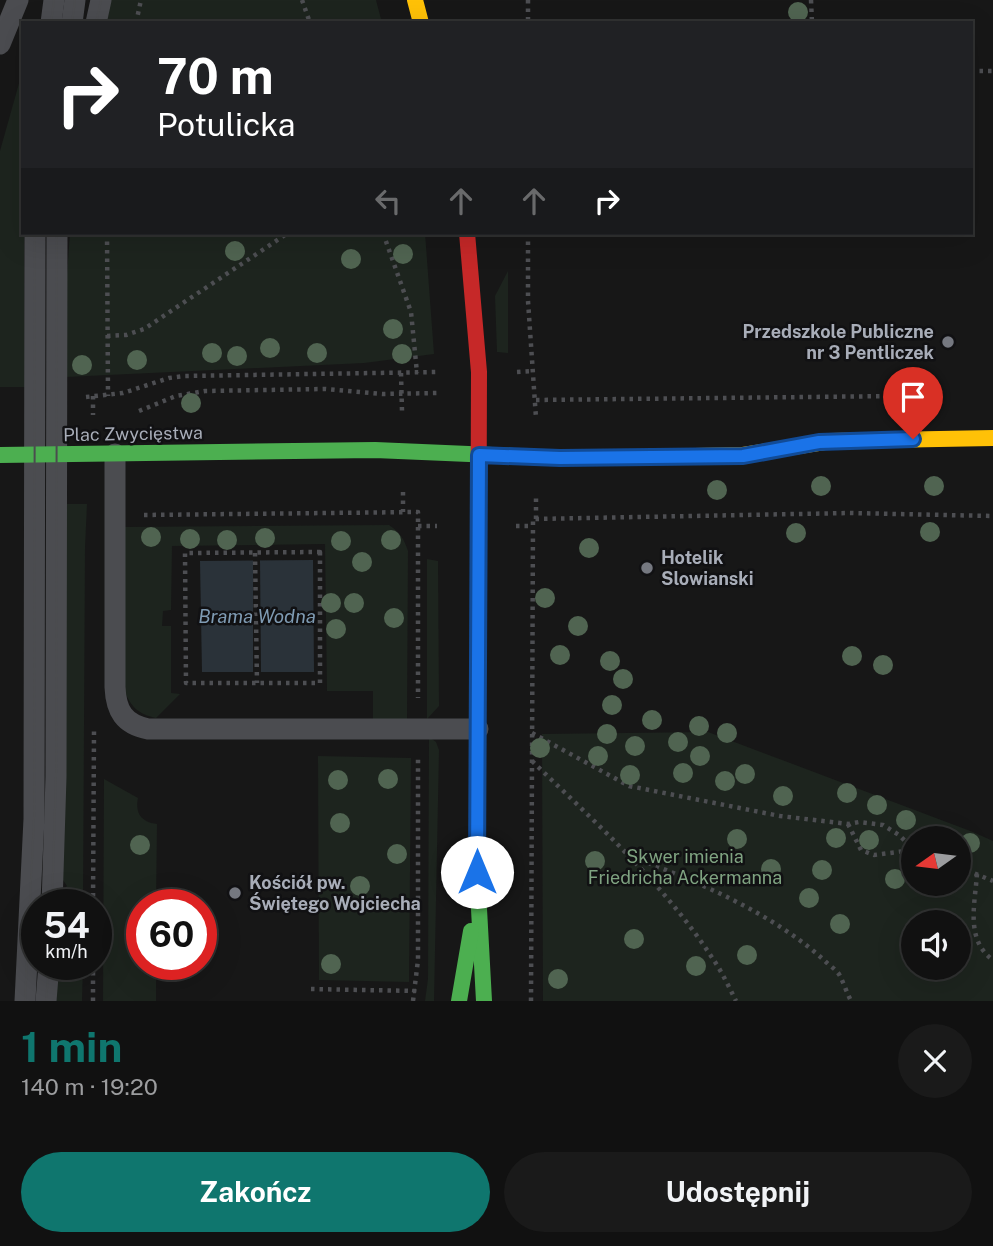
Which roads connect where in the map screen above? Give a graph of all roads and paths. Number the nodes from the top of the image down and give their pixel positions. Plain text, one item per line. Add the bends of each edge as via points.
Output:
1 (18, 0) edge
2 (54, 0) edge
3 (75, 0) edge
4 (101, 0) edge
5 (141, 0) edge
6 (302, 0) edge
7 (415, 0) edge
8 (528, 0) edge
9 (811, 0) edge
10 (51, 21) edge
11 (72, 21) edge
12 (96, 21) edge
13 (136, 21) edge
14 (309, 21) edge
15 (420, 21) edge
16 (528, 21) edge
17 (811, 21) edge
18 (0, 44) edge
19 (973, 71) edge
20 (993, 71) edge
21 (35, 235) edge
22 (58, 235) edge
23 (107, 235) edge
24 (285, 235) edge
25 (384, 235) edge
26 (467, 235) edge
27 (528, 235) edge
28 (107, 336) junction
29 (439, 372) dead end
30 (401, 373) junction
31 (417, 373) junction
32 (439, 393) dead end
33 (402, 394) junction
34 (898, 396) dead end
35 (536, 400) junction
36 (402, 412) dead end
37 (131, 414) dead end
38 (84, 418) dead end
39 (93, 418) dead end
40 (536, 428) dead end
41 (993, 438) edge
42 (57, 454) junction
43 (115, 454) junction
44 (0, 455) edge
45 (35, 455) junction
46 (479, 455) junction
47 (115, 515) junction
48 (993, 516) edge
49 (418, 526) junction
50 (438, 526) dead end
51 (256, 552) junction
52 (257, 683) junction
53 (418, 729) junction
54 (478, 729) junction
55 (532, 733) junction
56 (532, 761) junction
57 (848, 824) junction
58 (901, 837) edge
59 (901, 852) edge
60 (631, 857) junction
61 (477, 872) junction
62 (971, 872) edge
63 (977, 874) junction
64 (993, 881) edge
65 (52, 889) edge
66 (993, 960) edge
67 (48, 980) edge
68 (93, 980) edge
69 (311, 989) dead end
70 (416, 991) junction
71 (25, 1001) edge
72 (46, 1001) edge
73 (93, 1001) edge
74 (413, 1001) edge
75 (459, 1001) edge
76 (484, 1001) edge
77 (531, 1001) edge
78 (736, 1001) edge
79 (850, 1001) edge

1 - 18 lane
2 - 10 lane
3 - 11 lane
4 - 12 lane
5 - 13 path
6 - 14 path
7 - 15 street
8 - 16 path
9 - 17 path
19 - 20 path
21 - 45 lane
22 - 42 lane
23 - 28 path
24 - 28 path via 144,329
25 - 31 path via 411,312
26 - 46 street via 477,337
27 - 35 path
28 - 30 path via 108,396 177,377
29 - 31 path
30 - 31 path
30 - 33 path
32 - 33 path
33 - 36 path
33 - 37 path via 325,389 205,391 176,396
34 - 35 path
35 - 40 path
38 - 39 path
41 - 46 street via 831,441 743,456
42 - 43 street, Plac Zwycięstwa
42 - 45 street, Plac Zwycięstwa
42 - 65 lane
43 - 46 street, Plac Zwycięstwa via 375,450
43 - 47 lane
44 - 45 street, Plac Zwycięstwa
45 - 71 lane via 34,819
46 - 54 street
47 - 49 path via 418,512
47 - 53 lane via 116,694 119,712 128,722 148,729
48 - 55 path via 849,513 533,519
49 - 50 path
49 - 53 path
51 - 52 path
51 - 52 path via 320,552 320,683
51 - 52 path via 185,553 186,683
53 - 54 lane
53 - 70 path
54 - 61 street
55 - 56 path
55 - 57 path via 629,786 780,816
56 - 60 path
56 - 77 path
57 - 58 path via 883,825
57 - 59 path via 861,850 874,855
60 - 78 path via 715,960
60 - 79 path via 747,909 810,947 839,974
61 - 75 street
61 - 76 street
62 - 63 path
63 - 64 path
63 - 66 path via 973,927 978,945
67 - 72 lane
68 - 73 path
69 - 70 path
70 - 74 path

